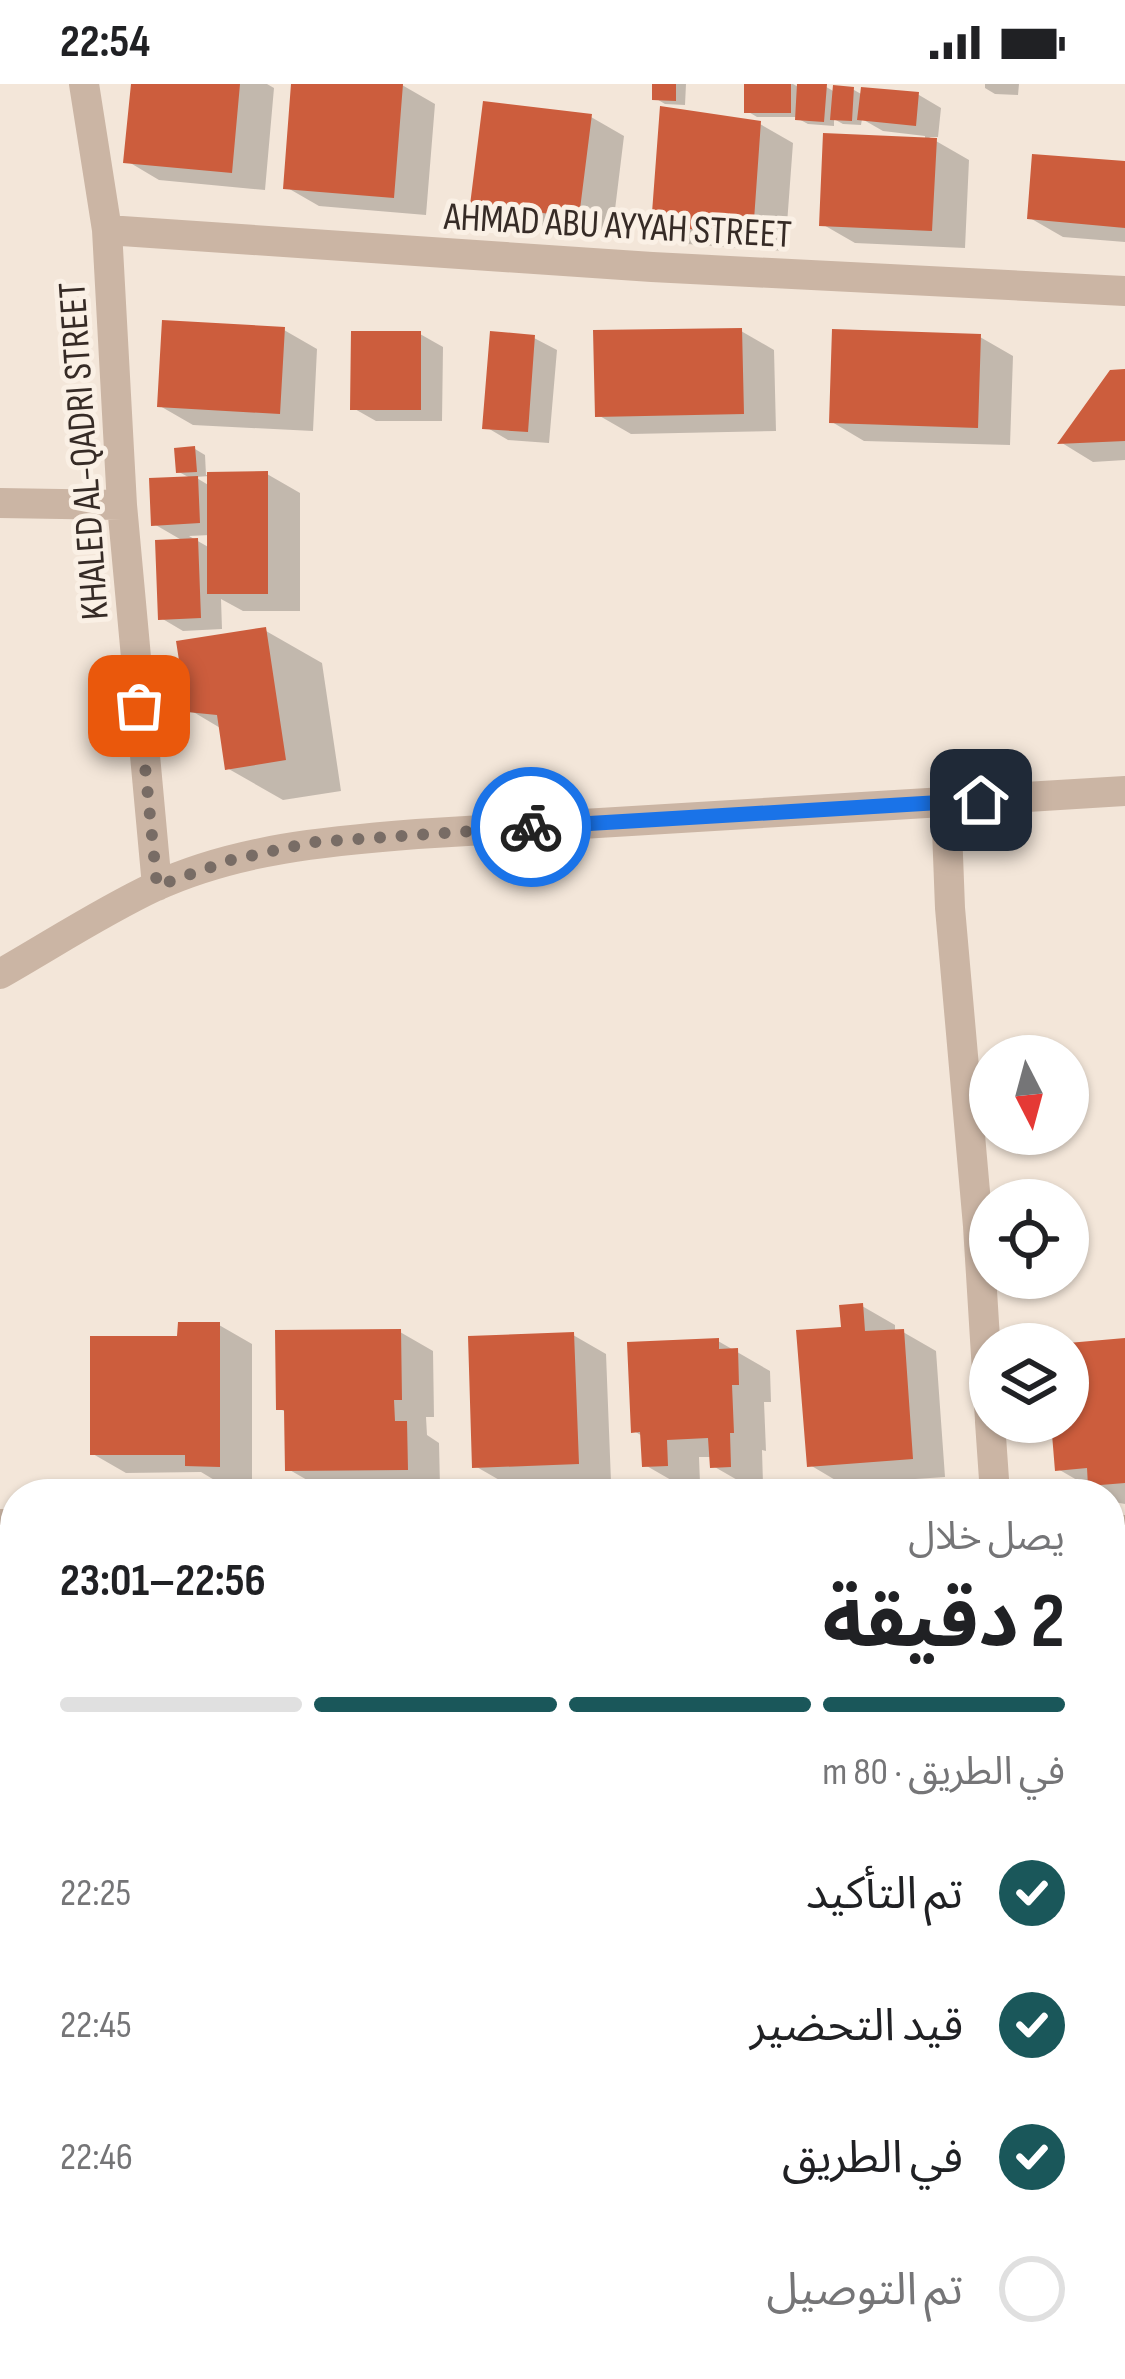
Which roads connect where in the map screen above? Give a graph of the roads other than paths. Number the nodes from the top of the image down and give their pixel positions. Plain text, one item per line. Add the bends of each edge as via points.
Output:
1 (84, 84) edge
2 (106, 230) junction
3 (1125, 291) edge
4 (0, 503) edge
5 (122, 505) junction
6 (1125, 791) edge
7 (946, 803) junction
8 (157, 886) junction
9 (0, 974) edge
10 (984, 1323) edge
11 (991, 1443) edge
12 (993, 1479) edge

1 - 2 street, KHALED AL-QADRI STREET
2 - 3 street, AHMAD ABU AYYAH STREET
2 - 5 street, KHALED AL-QADRI STREET
4 - 5 street
5 - 8 street, KHALED AL-QADRI STREET
6 - 7 street
7 - 8 street via 314,842
7 - 10 street
8 - 9 street
11 - 12 street

